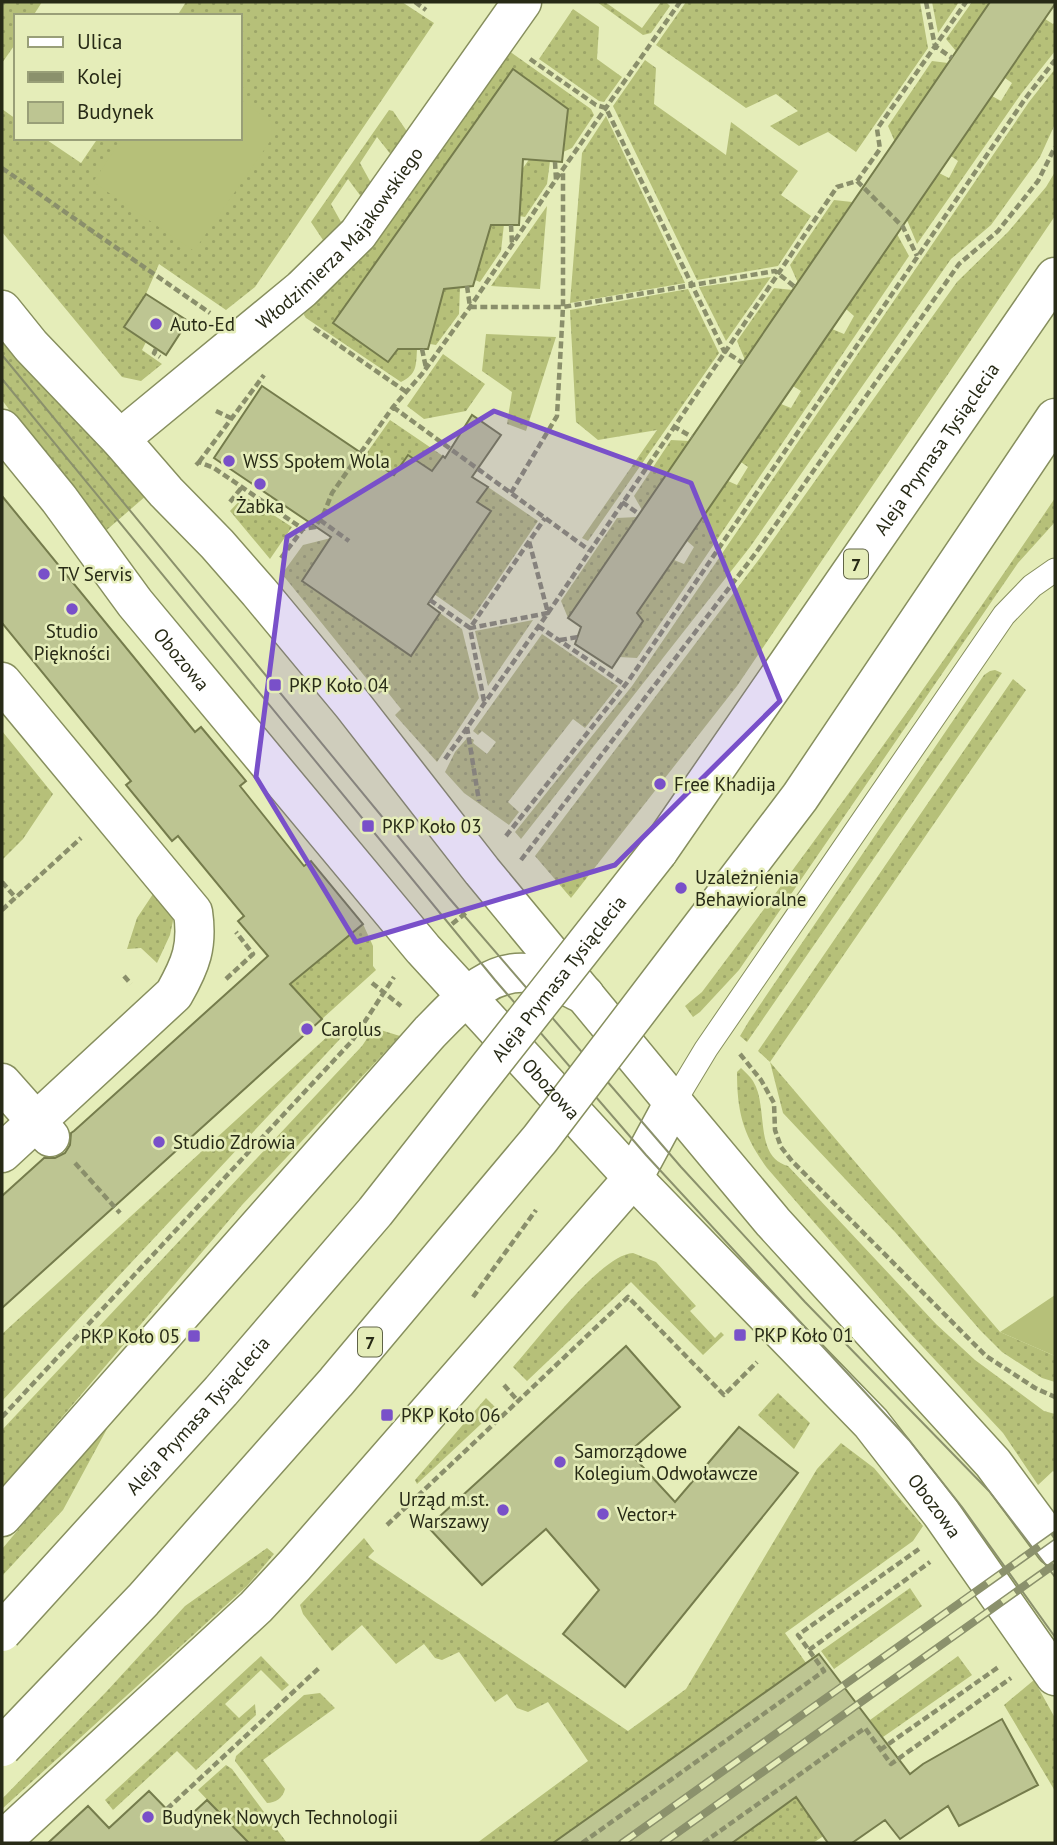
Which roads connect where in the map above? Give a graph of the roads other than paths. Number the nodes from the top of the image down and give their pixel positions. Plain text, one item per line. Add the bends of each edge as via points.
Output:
1 (522, 2) edge
2 (1055, 277) edge
3 (2, 310) edge
4 (1055, 418) edge
5 (2, 429) edge
6 (120, 439) junction
7 (1055, 570) edge
8 (2, 682) edge
9 (586, 995) junction
10 (465, 997) junction
11 (2, 1083) edge
12 (674, 1102) junction
13 (52, 1138) junction
14 (2, 1153) edge
15 (634, 1178) junction
16 (2, 1517) edge
17 (1055, 1547) edge
18 (2, 1632) edge
19 (1055, 1676) edge
20 (2, 1747) edge
21 (2, 1841) edge

1 - 6 main road, Włodzimierza Majakowskiego via 358,234 281,306
2 - 18 main road, Aleja Prymasa Tysiąclecia / 7, bridge via 658,852 375,1212 221,1391
3 - 6 main road
4 - 20 main road, 7, bridge via 800,797 540,1139 336,1382 143,1601
5 - 10 main road, Obozowa via 135,603
6 - 9 main road via 259,592
7 - 12 lane via 1004,615
8 - 13 main road via 193,912 196,934 190,966 174,994
9 - 10 main road via 538,974 522,972 482,985
9 - 12 main road
10 - 15 main road, Obozowa
10 - 16 main road
11 - 13 main road
12 - 15 main road
12 - 17 main road via 773,1222 993,1463
13 - 14 main road
15 - 19 main road, Obozowa via 871,1423 941,1513
15 - 21 main road via 256,1607

